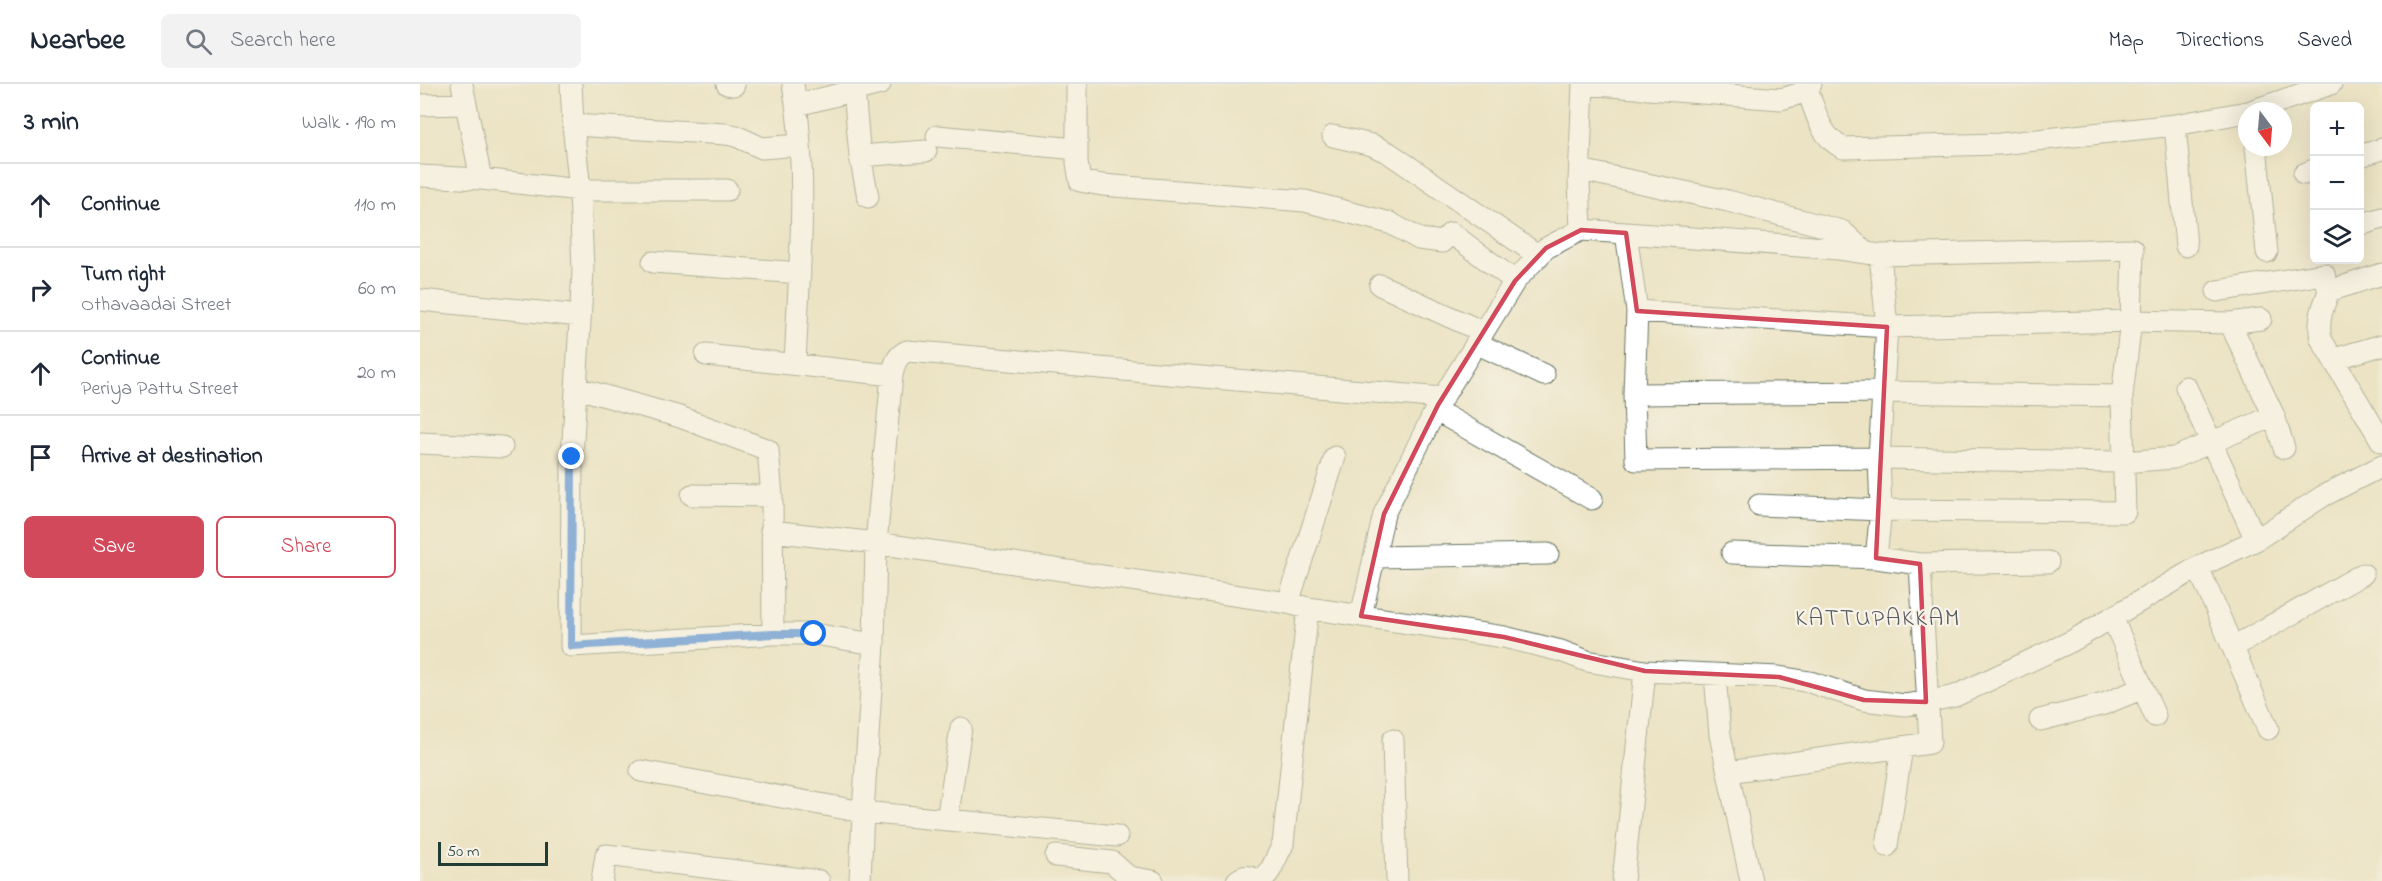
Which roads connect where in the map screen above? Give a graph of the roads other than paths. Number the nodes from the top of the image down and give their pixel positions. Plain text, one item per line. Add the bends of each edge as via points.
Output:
1 (571, 84) edge
2 (727, 84) edge
3 (880, 84) edge
4 (1077, 84) edge
5 (1583, 84) edge
6 (2331, 84) edge
7 (734, 85) edge
8 (1809, 87) edge
9 (854, 90) junction
10 (464, 94) edge
11 (795, 94) edge
12 (2277, 102) edge
13 (420, 105) edge
14 (2238, 113) edge
15 (573, 125) junction
16 (2175, 126) junction
17 (1333, 136) dead end
18 (800, 145) junction
19 (1077, 149) junction
20 (2382, 149) edge
21 (2364, 155) edge
22 (860, 156) junction
23 (2257, 156) edge
24 (1580, 170) junction
25 (420, 176) edge
26 (482, 179) junction
27 (580, 190) junction
28 (727, 190) dead end
29 (868, 196) dead end
30 (2382, 218) edge
31 (2364, 224) edge
32 (1581, 230) junction
33 (1626, 233) junction
34 (2186, 246) dead end
35 (2267, 252) dead end
36 (1873, 254) junction
37 (1539, 256) junction
38 (653, 262) dead end
39 (800, 273) junction
40 (2382, 274) edge
41 (1515, 281) junction
42 (1380, 285) dead end
43 (2217, 291) dead end
44 (2329, 291) junction
45 (420, 300) edge
46 (1637, 311) junction
47 (580, 316) junction
48 (2261, 320) dead end
49 (2131, 321) junction
50 (2230, 323) junction
51 (1887, 327) junction
52 (1480, 338) junction
53 (2382, 345) edge
54 (706, 355) dead end
55 (2334, 359) junction
56 (795, 364) junction
57 (892, 375) junction
58 (1544, 375) dead end
59 (2186, 387) dead end
60 (577, 388) junction
61 (1882, 392) junction
62 (1634, 394) junction
63 (2122, 396) junction
64 (1439, 404) junction
65 (2274, 416) junction
66 (2382, 442) edge
67 (420, 443) edge
68 (2210, 443) junction
69 (502, 447) dead end
70 (2284, 448) dead end
71 (1335, 457) dead end
72 (1879, 458) junction
73 (2124, 462) junction
74 (2382, 466) edge
75 (692, 495) dead end
76 (772, 496) junction
77 (1592, 499) dead end
78 (1759, 505) dead end
79 (1881, 510) junction
80 (771, 531) junction
81 (2256, 540) junction
82 (876, 543) junction
83 (1732, 553) dead end
84 (1548, 554) dead end
85 (1374, 557) junction
86 (1876, 558) junction
87 (2048, 562) dead end
88 (1920, 564) junction
89 (2198, 567) junction
90 (2363, 574) dead end
91 (1298, 606) junction
92 (1361, 616) junction
93 (2112, 617) junction
94 (773, 634) junction
95 (874, 644) junction
96 (2233, 647) junction
97 (1645, 671) junction
98 (1715, 675) junction
99 (2143, 688) junction
100 (1926, 702) junction
101 (2155, 716) dead end
102 (2040, 720) dead end
103 (961, 728) dead end
104 (2268, 729) dead end
105 (1393, 740) dead end
106 (1902, 747) junction
107 (641, 771) dead end
108 (1728, 772) junction
109 (863, 812) junction
110 (947, 820) junction
111 (1117, 836) dead end
112 (1887, 846) dead end
113 (1056, 856) dead end
114 (602, 881) edge
115 (819, 881) edge
116 (861, 881) edge
117 (1153, 881) edge
118 (1237, 881) edge
119 (1258, 881) edge
120 (1263, 881) edge
121 (1397, 881) edge
122 (1623, 881) edge
123 (1751, 881) edge

1 - 15 street
2 - 7 street
3 - 9 street
4 - 19 street
5 - 8 street via 1781,99
5 - 24 street
6 - 12 street
8 - 16 street via 1824,134 1843,148 2000,144
9 - 11 street
9 - 22 street
10 - 13 street
10 - 26 street
11 - 18 street
14 - 16 street
15 - 18 street via 726,134 762,148
15 - 27 street
16 - 34 street
17 - 37 street via 1389,153
18 - 39 street
19 - 22 street via 932,143
19 - 41 street via 1080,181 1305,201 1390,223 1419,239 1442,242 1451,233
20 - 21 street
22 - 29 street
23 - 35 street
24 - 32 street
24 - 36 street via 1728,201 1842,231
25 - 26 street
26 - 27 street
27 - 28 street
27 - 47 street
30 - 31 street
32 - 33 street
32 - 37 street via 1546,248
33 - 36 street
33 - 46 street
36 - 49 street via 2133,249
36 - 51 street
37 - 41 street
38 - 39 street
39 - 56 street
40 - 44 street
41 - 52 street
42 - 52 street
43 - 44 street via 2324,274
44 - 55 street via 2318,327
45 - 47 street
46 - 51 street
46 - 62 street
47 - 60 street
48 - 50 street
49 - 50 street
49 - 51 street
49 - 63 street
50 - 65 street
51 - 61 street
52 - 58 street
52 - 64 street
53 - 55 street
54 - 56 street
55 - 66 street
56 - 57 street
57 - 64 street via 896,360 907,351
57 - 82 street
59 - 68 street
60 - 76 street via 680,417 768,450
60 - 94 street via 571,508 571,646
61 - 62 street
61 - 63 street
61 - 72 street
62 - 72 street via 1636,460
63 - 73 street
64 - 77 street
64 - 85 street via 1383,514
65 - 68 street
65 - 70 street
67 - 69 street
68 - 73 street via 2174,459
68 - 81 street
71 - 91 street
72 - 73 street
72 - 79 street
73 - 79 street via 2125,512
74 - 81 street via 2323,496
75 - 76 street
76 - 80 street
78 - 79 street
79 - 86 street
80 - 82 street
80 - 94 street
81 - 89 street
82 - 91 street
82 - 95 street
83 - 86 street
84 - 85 street
85 - 92 street
86 - 88 street
87 - 88 street
88 - 100 street
89 - 93 street
89 - 96 street
90 - 96 street
91 - 92 street
91 - 120 street via 1282,844
92 - 97 street via 1504,637 1587,661
93 - 99 street
93 - 100 street via 2009,672 1955,696
94 - 95 street via 814,634
95 - 109 street
96 - 104 street
97 - 98 street
97 - 122 street
98 - 100 street via 1779,677 1810,682 1864,700 1905,705
98 - 108 street via 1717,715
99 - 101 street
99 - 102 street via 2104,704
100 - 106 street via 1930,743
103 - 110 street
105 - 121 street
106 - 108 street
106 - 112 street
107 - 109 street
108 - 123 street
109 - 110 street
109 - 116 street
110 - 111 street
113 - 117 street via 1112,862 1129,877
114 - 115 street via 606,855
118 - 119 street via 1247,876

